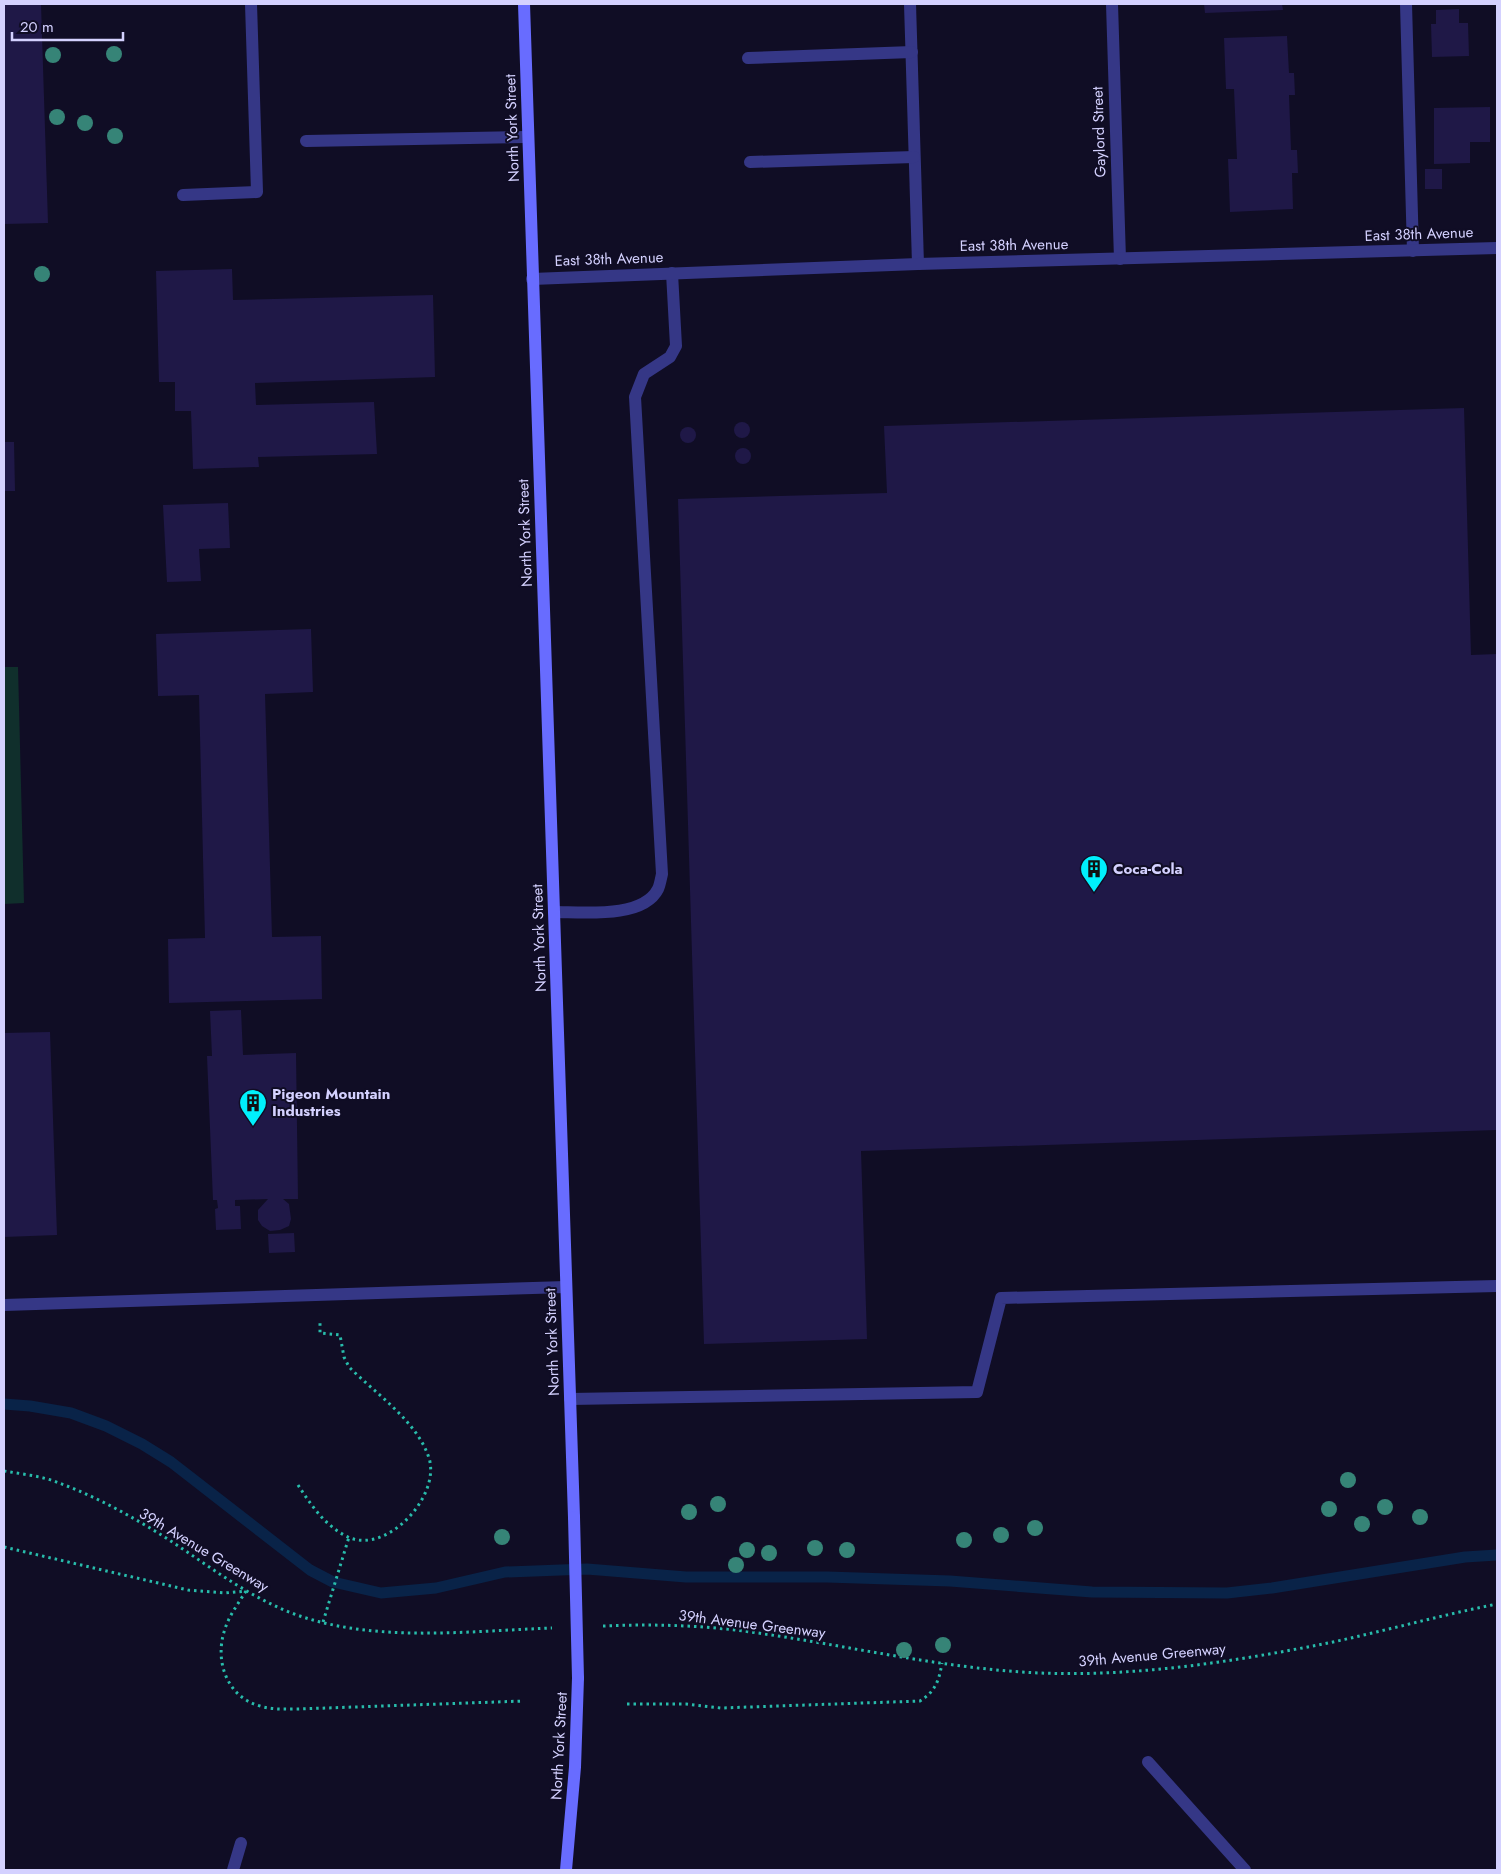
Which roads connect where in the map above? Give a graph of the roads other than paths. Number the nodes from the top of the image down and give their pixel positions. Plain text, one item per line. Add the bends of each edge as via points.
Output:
1 (251, 4) edge
2 (524, 4) edge
3 (910, 4) edge
4 (1112, 4) edge
5 (1406, 4) edge
6 (912, 52) junction
7 (748, 58) dead end
8 (528, 137) junction
9 (306, 141) dead end
10 (914, 157) junction
11 (750, 162) dead end
12 (183, 195) dead end
13 (1497, 248) edge
14 (1413, 251) junction
15 (1120, 259) junction
16 (918, 264) junction
17 (672, 273) junction
18 (532, 279) junction
19 (554, 912) junction
20 (1497, 1286) edge
21 (566, 1287) junction
22 (4, 1305) edge
23 (570, 1399) junction
24 (1148, 1762) dead end
25 (241, 1843) dead end
26 (233, 1870) edge
27 (566, 1870) edge
28 (1245, 1870) edge

1 - 12 street via 257,192
2 - 8 main road, North York Street
3 - 6 street
4 - 15 street, Gaylord Street
5 - 14 street
6 - 7 street
6 - 10 street
8 - 9 street
8 - 18 main road, North York Street
10 - 11 street
10 - 16 street
13 - 14 street, East 38th Avenue
14 - 15 street, East 38th Avenue
15 - 16 street, East 38th Avenue
16 - 17 street, East 38th Avenue
17 - 18 street, East 38th Avenue
17 - 19 street via 676,346 670,357 644,374 635,397 662,874 658,889 647,901 633,908
18 - 19 main road, North York Street
19 - 21 main road, North York Street
20 - 23 street via 1001,1298 977,1392
21 - 22 street
21 - 23 main road, North York Street
23 - 27 main road, North York Street, bridge via 578,1678 575,1767
24 - 28 street
25 - 26 street

